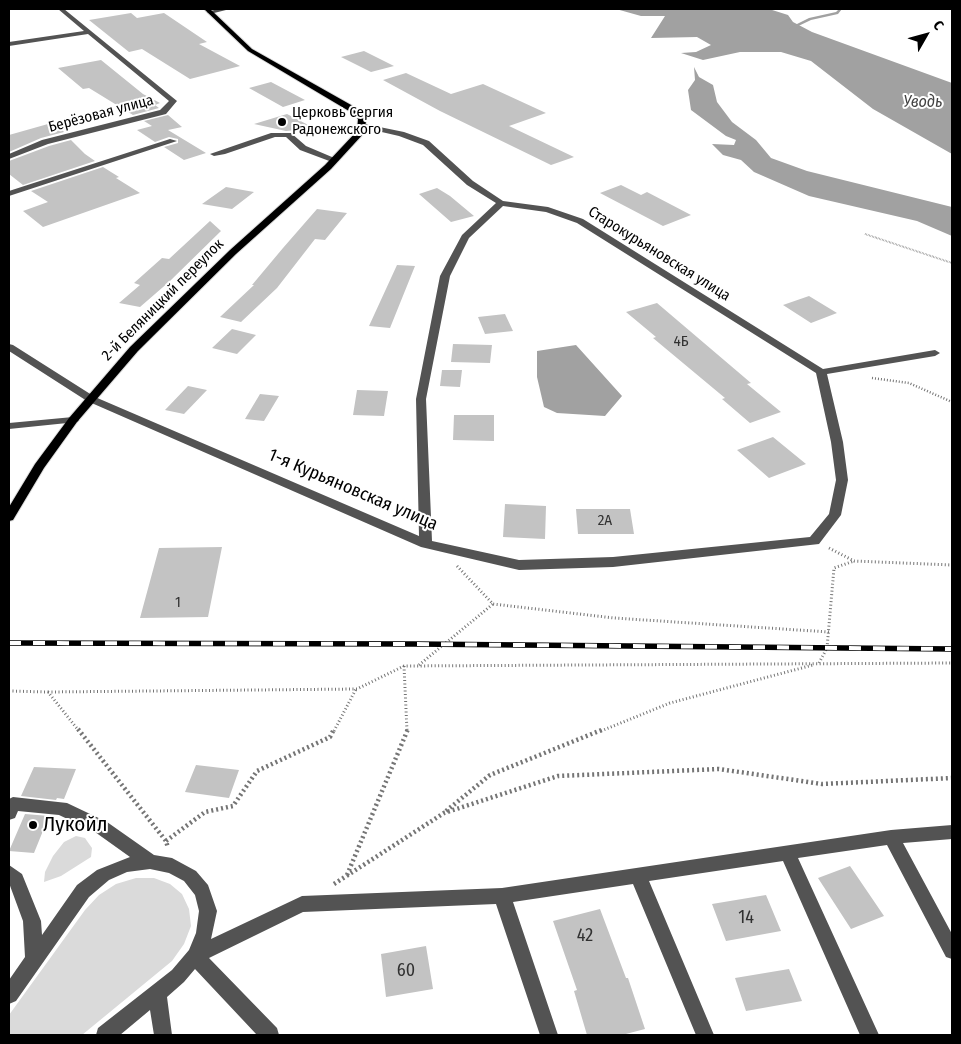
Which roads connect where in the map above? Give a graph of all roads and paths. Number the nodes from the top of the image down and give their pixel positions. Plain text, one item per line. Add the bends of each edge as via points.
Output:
1 (62, 9) edge
2 (226, 9) edge
3 (208, 10) edge
4 (88, 32) junction
5 (11, 42) edge
6 (363, 125) junction
7 (172, 141) dead end
8 (214, 154) dead end
9 (9, 157) edge
10 (335, 160) junction
11 (9, 194) edge
12 (501, 203) junction
13 (865, 234) dead end
14 (952, 263) edge
15 (9, 347) edge
16 (935, 353) dead end
17 (822, 372) junction
18 (870, 378) dead end
19 (91, 399) junction
20 (952, 402) edge
21 (73, 420) junction
22 (9, 426) edge
23 (9, 517) edge
24 (814, 541) junction
25 (432, 545) junction
26 (854, 561) junction
27 (952, 565) edge
28 (492, 604) junction
29 (829, 632) junction
30 (952, 663) edge
31 (819, 664) junction
32 (419, 665) junction
33 (404, 666) junction
34 (357, 689) junction
35 (9, 692) edge
36 (48, 692) junction
37 (952, 778) edge
38 (9, 813) edge
39 (444, 813) junction
40 (952, 832) edge
41 (891, 837) junction
42 (166, 841) junction
43 (787, 852) junction
44 (150, 862) junction
45 (172, 866) junction
46 (9, 873) edge
47 (638, 875) junction
48 (346, 876) junction
49 (331, 885) dead end
50 (502, 896) junction
51 (952, 951) edge
52 (195, 956) junction
53 (34, 959) junction
54 (157, 994) junction
55 (9, 995) edge
56 (105, 1035) edge
57 (164, 1035) edge
58 (270, 1035) edge
59 (549, 1035) edge
60 (704, 1035) edge
61 (870, 1035) edge

1 - 4 street, Берёзовая улица
2 - 3 street
3 - 6 main road via 250,50 358,112
4 - 5 street
4 - 9 street, Берёзовая улица via 173,101 162,112 45,142
6 - 10 main road, 2-й Беляницкий переулок via 361,132
6 - 12 street, Старокурьяновская улица via 426,144 470,183
7 - 11 street
8 - 10 street via 274,135 288,135 303,148
10 - 19 main road, 2-й Беляницкий переулок via 198,286 134,349
12 - 17 street, Старокурьяновская улица via 548,210 580,221
12 - 25 street via 465,237 445,276 421,398
13 - 14 path
15 - 19 street, 1-я Курьяновская улица
16 - 17 street
17 - 24 street via 842,480 835,515
18 - 20 path via 909,382
19 - 21 main road, 2-й Беляницкий переулок
19 - 25 street, 1-я Курьяновская улица
21 - 22 street
21 - 23 main road, 2-й Беляницкий переулок
24 - 25 street, 1-я Курьяновская улица via 613,562 519,565
24 - 26 path
25 - 28 path
26 - 27 path
26 - 29 path via 834,568
28 - 29 path via 614,618
28 - 32 path
29 - 31 path via 827,648
30 - 31 path
31 - 32 path
31 - 39 path via 670,703 490,775
32 - 33 path
33 - 34 path
33 - 48 path via 408,729
34 - 36 path
34 - 42 path via 330,737 257,771 233,806 205,812
35 - 36 path
36 - 42 path
37 - 39 path via 822,784 720,769 558,776
38 - 44 street via 13,804 61,808 101,827
39 - 48 path
40 - 41 street
41 - 43 street
41 - 51 street
42 - 45 path
43 - 47 street
43 - 61 street
44 - 45 street
44 - 53 street via 126,865 103,875 83,891
45 - 52 street via 190,876 202,891 208,911 205,933
46 - 53 street via 16,879 32,921
47 - 50 street
47 - 60 street
48 - 49 path
50 - 52 street via 302,904
50 - 59 street
52 - 54 street
52 - 58 street
53 - 55 street
54 - 56 street
54 - 57 street

